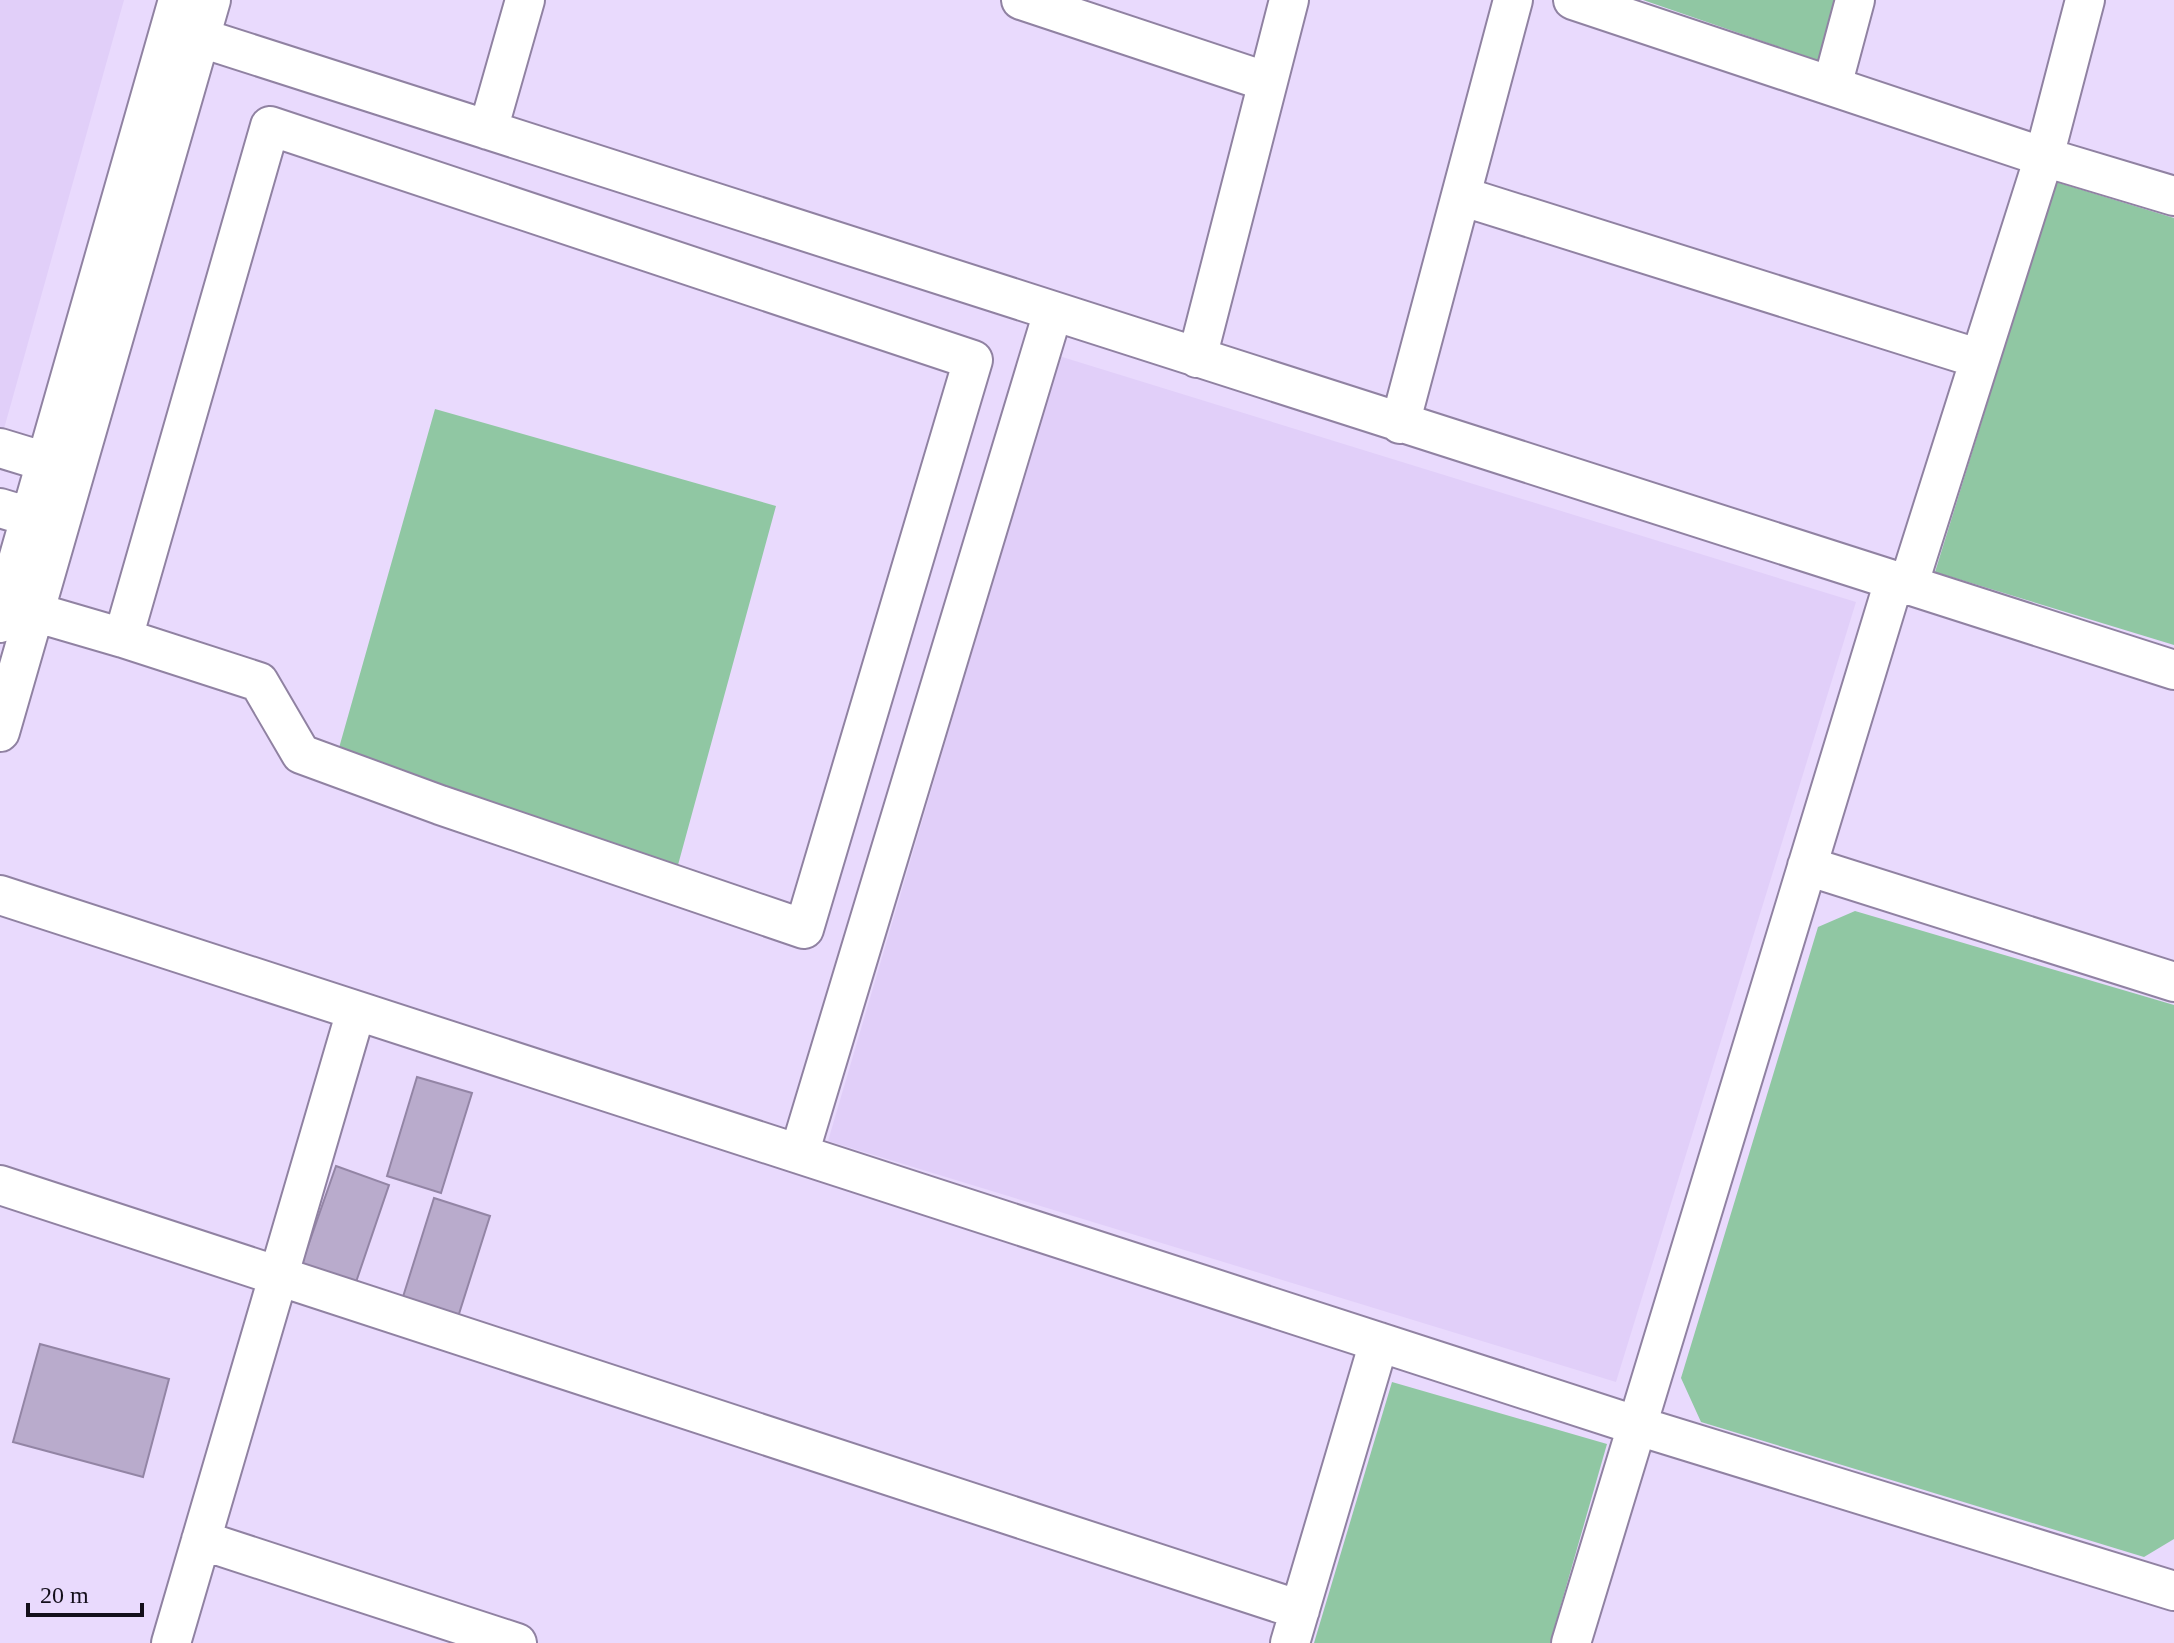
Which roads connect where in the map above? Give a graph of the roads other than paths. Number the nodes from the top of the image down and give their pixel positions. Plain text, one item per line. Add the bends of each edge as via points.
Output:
1 (211, 0) edge
2 (525, 0) edge
3 (1021, 0) edge
4 (1289, 0) edge
5 (1513, 0) edge
6 (1573, 0) edge
7 (1855, 0) edge
8 (2085, 0) edge
9 (183, 22) edge
10 (1268, 82) junction
11 (1832, 86) junction
12 (488, 130) junction
13 (2044, 157) junction
14 (1461, 196) junction
15 (2174, 196) edge
16 (1053, 312) junction
17 (1197, 358) junction
18 (1980, 359) junction
19 (1400, 424) junction
20 (0, 448) edge
21 (46, 462) junction
22 (66, 502) junction
23 (15, 513) edge
24 (1901, 583) junction
25 (17, 618) edge
26 (123, 638) junction
27 (2174, 670) edge
28 (0, 732) edge
29 (1807, 866) junction
30 (0, 895) edge
31 (2174, 982) edge
32 (356, 1011) junction
33 (799, 1154) junction
34 (0, 1185) edge
35 (278, 1276) junction
36 (1379, 1342) junction
37 (1638, 1426) junction
38 (201, 1540) junction
39 (2174, 1591) edge
40 (1295, 1627) edge
41 (467, 1635) edge
42 (171, 1643) edge
43 (517, 1643) edge
44 (1571, 1643) edge

1 - 9 street
2 - 12 street
3 - 10 street
4 - 10 street
5 - 14 street
6 - 11 street
7 - 11 street
8 - 13 street
9 - 12 street
9 - 21 street
9 - 22 street
10 - 17 street
11 - 13 street
12 - 16 street
13 - 15 street
13 - 18 street
14 - 18 street
14 - 19 street
16 - 17 street
16 - 33 street
17 - 19 street
18 - 24 street
19 - 24 street
20 - 21 street
21 - 22 street
21 - 23 street
22 - 23 street
22 - 25 street
23 - 25 street
24 - 27 street
24 - 29 street
25 - 26 street
25 - 28 street
26 - 26 street via 259,682 301,754 804,929 973,360 270,126
29 - 31 street
29 - 37 street
30 - 32 street
32 - 33 street
32 - 35 street
33 - 36 street
34 - 35 street
35 - 38 street
35 - 40 street
36 - 37 street
36 - 40 street
37 - 39 street
37 - 44 street
38 - 41 street
38 - 42 street
41 - 43 street

